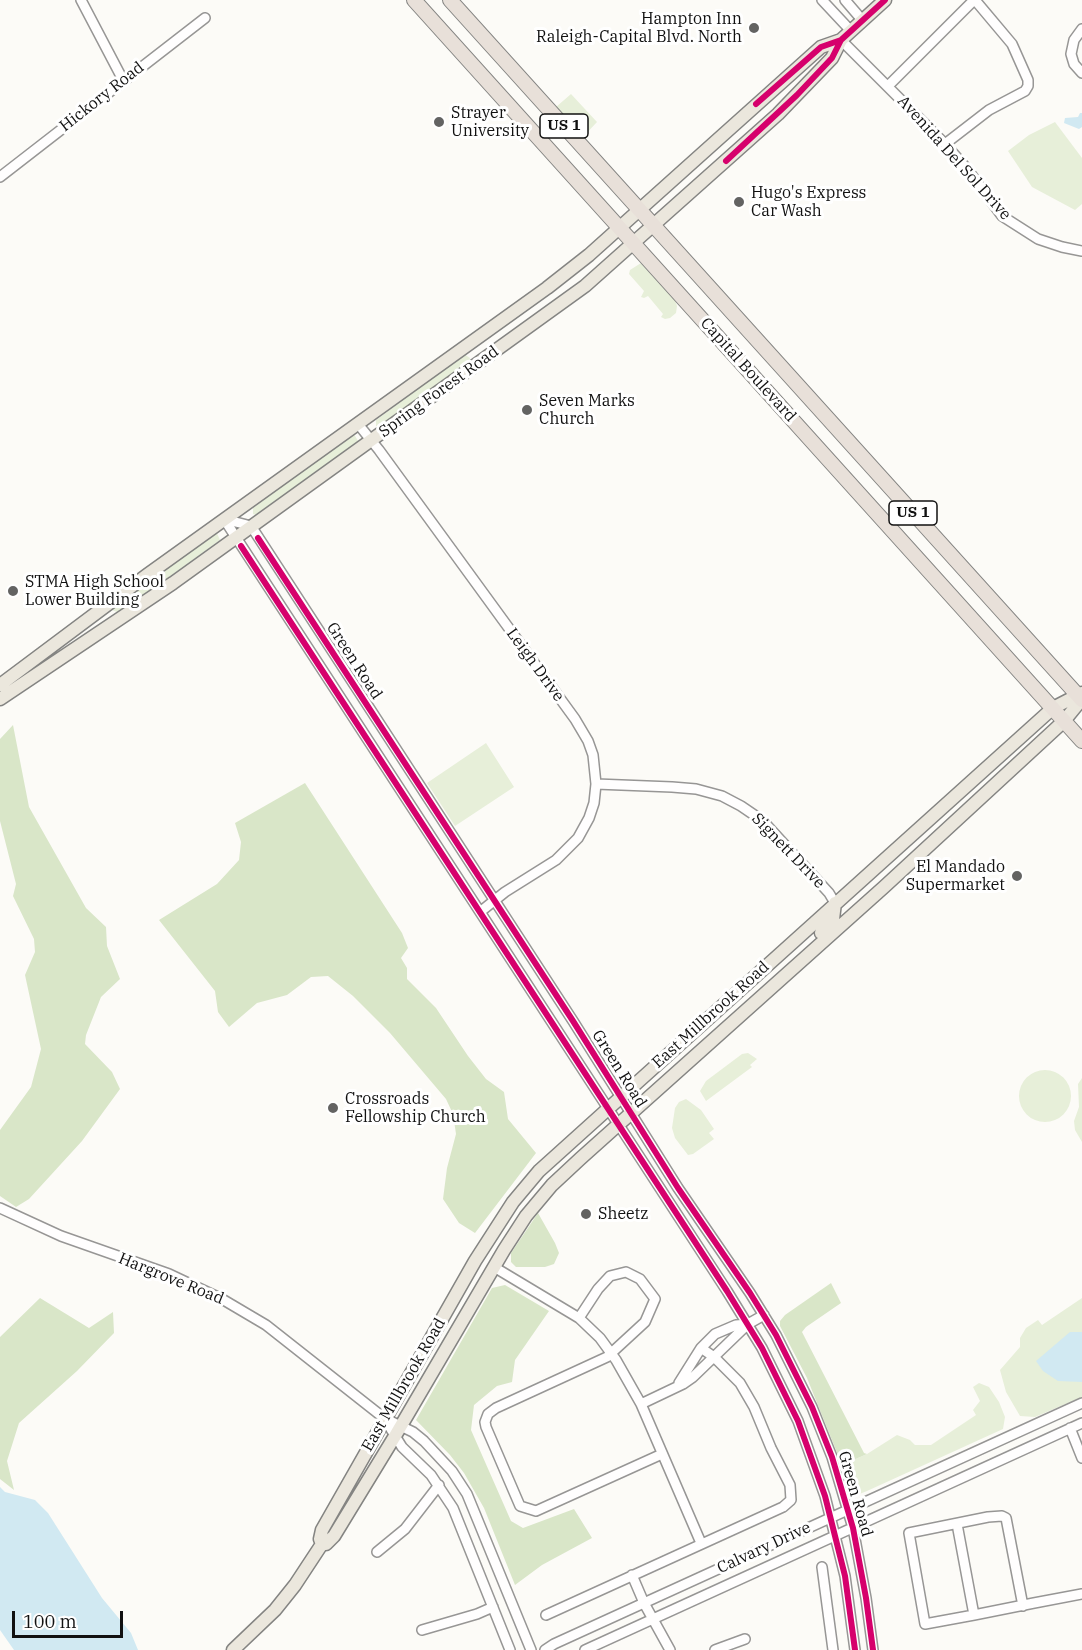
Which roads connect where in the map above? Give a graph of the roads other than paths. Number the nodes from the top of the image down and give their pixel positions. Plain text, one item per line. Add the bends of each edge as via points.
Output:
1 (81, 0) edge
2 (414, 0) edge
3 (450, 0) edge
4 (822, 0) edge
5 (845, 0) edge
6 (885, 0) edge
7 (974, 0) edge
8 (205, 18) dead end
9 (862, 21) junction
10 (1082, 29) edge
11 (850, 31) junction
12 (841, 40) junction
13 (1082, 73) edge
14 (123, 80) junction
15 (888, 86) junction
16 (945, 144) junction
17 (0, 177) edge
18 (639, 209) junction
19 (654, 225) junction
20 (619, 227) junction
21 (634, 243) junction
22 (1082, 251) edge
23 (470, 344) junction
24 (482, 362) junction
25 (358, 424) junction
26 (371, 440) junction
27 (224, 519) junction
28 (251, 526) junction
29 (236, 538) junction
30 (0, 685) edge
31 (1081, 697) edge
32 (0, 699) edge
33 (364, 700) junction
34 (1053, 708) junction
35 (348, 710) junction
36 (1064, 721) junction
37 (1082, 741) edge
38 (396, 748) junction
39 (380, 759) junction
40 (596, 784) junction
41 (862, 879) junction
42 (495, 900) junction
43 (835, 903) junction
44 (480, 912) junction
45 (849, 918) junction
46 (791, 971) junction
47 (621, 1096) junction
48 (607, 1108) junction
49 (631, 1114) junction
50 (618, 1124) junction
51 (678, 1188) junction
52 (665, 1196) junction
53 (0, 1208) edge
54 (494, 1267) junction
55 (764, 1315) junction
56 (579, 1318) junction
57 (748, 1324) junction
58 (701, 1347) junction
59 (612, 1353) junction
60 (714, 1357) junction
61 (676, 1387) junction
62 (1082, 1403) edge
63 (642, 1404) junction
64 (384, 1418) junction
65 (1082, 1423) edge
66 (1070, 1428) junction
67 (398, 1431) junction
68 (662, 1454) junction
69 (1082, 1458) edge
70 (439, 1485) junction
71 (848, 1510) junction
72 (831, 1518) junction
73 (957, 1524) junction
74 (853, 1528) junction
75 (483, 1532) junction
76 (836, 1535) junction
77 (467, 1540) junction
78 (701, 1543) junction
79 (322, 1544) junction
80 (377, 1552) dead end
81 (822, 1567) dead end
82 (632, 1575) junction
83 (1082, 1594) edge
84 (644, 1603) junction
85 (493, 1606) junction
86 (1023, 1606) junction
87 (546, 1615) dead end
88 (974, 1615) junction
89 (655, 1623) junction
90 (422, 1630) dead end
91 (745, 1639) dead end
92 (240, 1648) edge
93 (510, 1650) edge
94 (531, 1650) edge
95 (545, 1650) edge
96 (585, 1650) edge
97 (670, 1650) edge
98 (716, 1650) edge
99 (833, 1650) edge
100 (855, 1650) edge
101 (873, 1650) edge

1 - 14 street
2 - 20 highway, Capital Boulevard / US 1
3 - 18 highway, Capital Boulevard / US 1
4 - 11 street
5 - 9 street
6 - 9 main road, Spring Forest Road
7 - 15 street
7 - 16 street via 1012,44 1028,86
8 - 14 street, Hickory Road
9 - 11 main road, Spring Forest Road
10 - 13 street via 1071,54
11 - 12 main road, Spring Forest Road
12 - 15 street, Avenida Del Sol Drive
12 - 18 main road, Spring Forest Road via 821,47
12 - 19 main road, Spring Forest Road via 832,58 797,95
14 - 17 street, Hickory Road
15 - 16 street, Avenida Del Sol Drive
16 - 22 street, Avenida Del Sol Drive via 1002,216 1038,238
18 - 19 highway, Capital Boulevard / US 1
18 - 20 main road, Spring Forest Road
19 - 21 main road, Spring Forest Road
19 - 31 highway, Capital Boulevard / US 1
20 - 21 highway, Capital Boulevard / US 1
20 - 23 main road, Spring Forest Road via 561,278
21 - 24 main road, Spring Forest Road via 585,286
21 - 34 highway, Capital Boulevard / US 1
23 - 24 main road
23 - 25 main road, Spring Forest Road
24 - 26 main road, Spring Forest Road
25 - 26 street, Leigh Drive
25 - 27 main road, Spring Forest Road
26 - 28 main road, Spring Forest Road
26 - 40 street, Leigh Drive via 576,721 593,755
27 - 28 street
27 - 29 street, Green Road
27 - 30 main road, Spring Forest Road
28 - 29 main road, Spring Forest Road
28 - 33 street, Green Road
29 - 32 main road, Spring Forest Road
29 - 35 street, Green Road
31 - 34 main road, East Millbrook Road
31 - 36 main road, East Millbrook Road
33 - 35 street
33 - 38 street, Green Road
34 - 36 highway, Capital Boulevard / US 1
34 - 41 main road, East Millbrook Road
35 - 39 street, Green Road
36 - 37 highway, Capital Boulevard / US 1
36 - 45 main road, East Millbrook Road
38 - 39 street
38 - 42 street, Green Road
39 - 44 street, Green Road
40 - 42 street, Leigh Drive via 592,811 578,838 556,860
40 - 43 street, Signett Drive via 681,787 722,796 763,821
41 - 43 main road, East Millbrook Road
41 - 45 main road via 850,900
42 - 44 street, Leigh Drive
42 - 47 street, Green Road
43 - 46 main road via 832,923 805,947
43 - 47 main road, East Millbrook Road
44 - 48 street, Green Road
45 - 46 main road, East Millbrook Road
46 - 49 main road, East Millbrook Road
47 - 48 main road, East Millbrook Road
47 - 49 street, Green Road
48 - 50 street, Green Road
48 - 64 main road, East Millbrook Road via 549,1161 513,1202
49 - 50 main road, East Millbrook Road
49 - 51 street, Green Road
50 - 52 street, Green Road
50 - 54 main road, East Millbrook Road via 543,1195
51 - 52 street
51 - 55 street, Green Road
52 - 57 street, Green Road
53 - 64 street, Hargrove Road via 61,1236 169,1274 222,1299 266,1325
54 - 56 street
54 - 67 main road, East Millbrook Road
55 - 57 street
55 - 71 street, Green Road via 812,1407
56 - 59 street
56 - 59 street via 610,1276 626,1272 640,1279 655,1299 645,1322
57 - 58 street via 715,1334
57 - 60 street
57 - 72 street, Green Road via 798,1421
58 - 60 street
58 - 61 street
59 - 63 street
59 - 68 street via 488,1414 486,1427 520,1506 536,1511
60 - 61 street
60 - 78 street via 740,1383 754,1407 790,1485 791,1500
61 - 63 street
62 - 71 street, Calvary Drive
63 - 68 street
64 - 67 street, Hargrove Road
64 - 79 main road, East Millbrook Road via 322,1530
65 - 66 street, Calvary Drive
66 - 69 street
66 - 74 street, Calvary Drive
67 - 70 street, Hargrove Road via 402,1447
67 - 75 street, Hargrove Road via 413,1432 452,1471
67 - 79 main road, East Millbrook Road via 334,1536
68 - 78 street
70 - 77 street, Hargrove Road
70 - 80 street via 405,1529
71 - 72 street, Calvary Drive
71 - 74 street, Green Road
72 - 76 street, Green Road
72 - 84 street, Calvary Drive
73 - 86 street via 1006,1518
73 - 88 street
73 - 88 street via 909,1533 918,1588 925,1624
74 - 76 street, Calvary Drive
74 - 101 street, Green Road
75 - 77 street
75 - 94 street, Hargrove Road
76 - 89 street, Calvary Drive
76 - 100 street, Green Road
77 - 85 street, Hargrove Road
78 - 82 street
79 - 92 main road, East Millbrook Road via 286,1597
81 - 99 street
82 - 84 street
82 - 87 street
83 - 86 street
84 - 89 street
84 - 95 street, Calvary Drive
85 - 90 street
85 - 93 street, Hargrove Road
86 - 88 street
89 - 96 street, Calvary Drive
89 - 97 street
91 - 98 street

